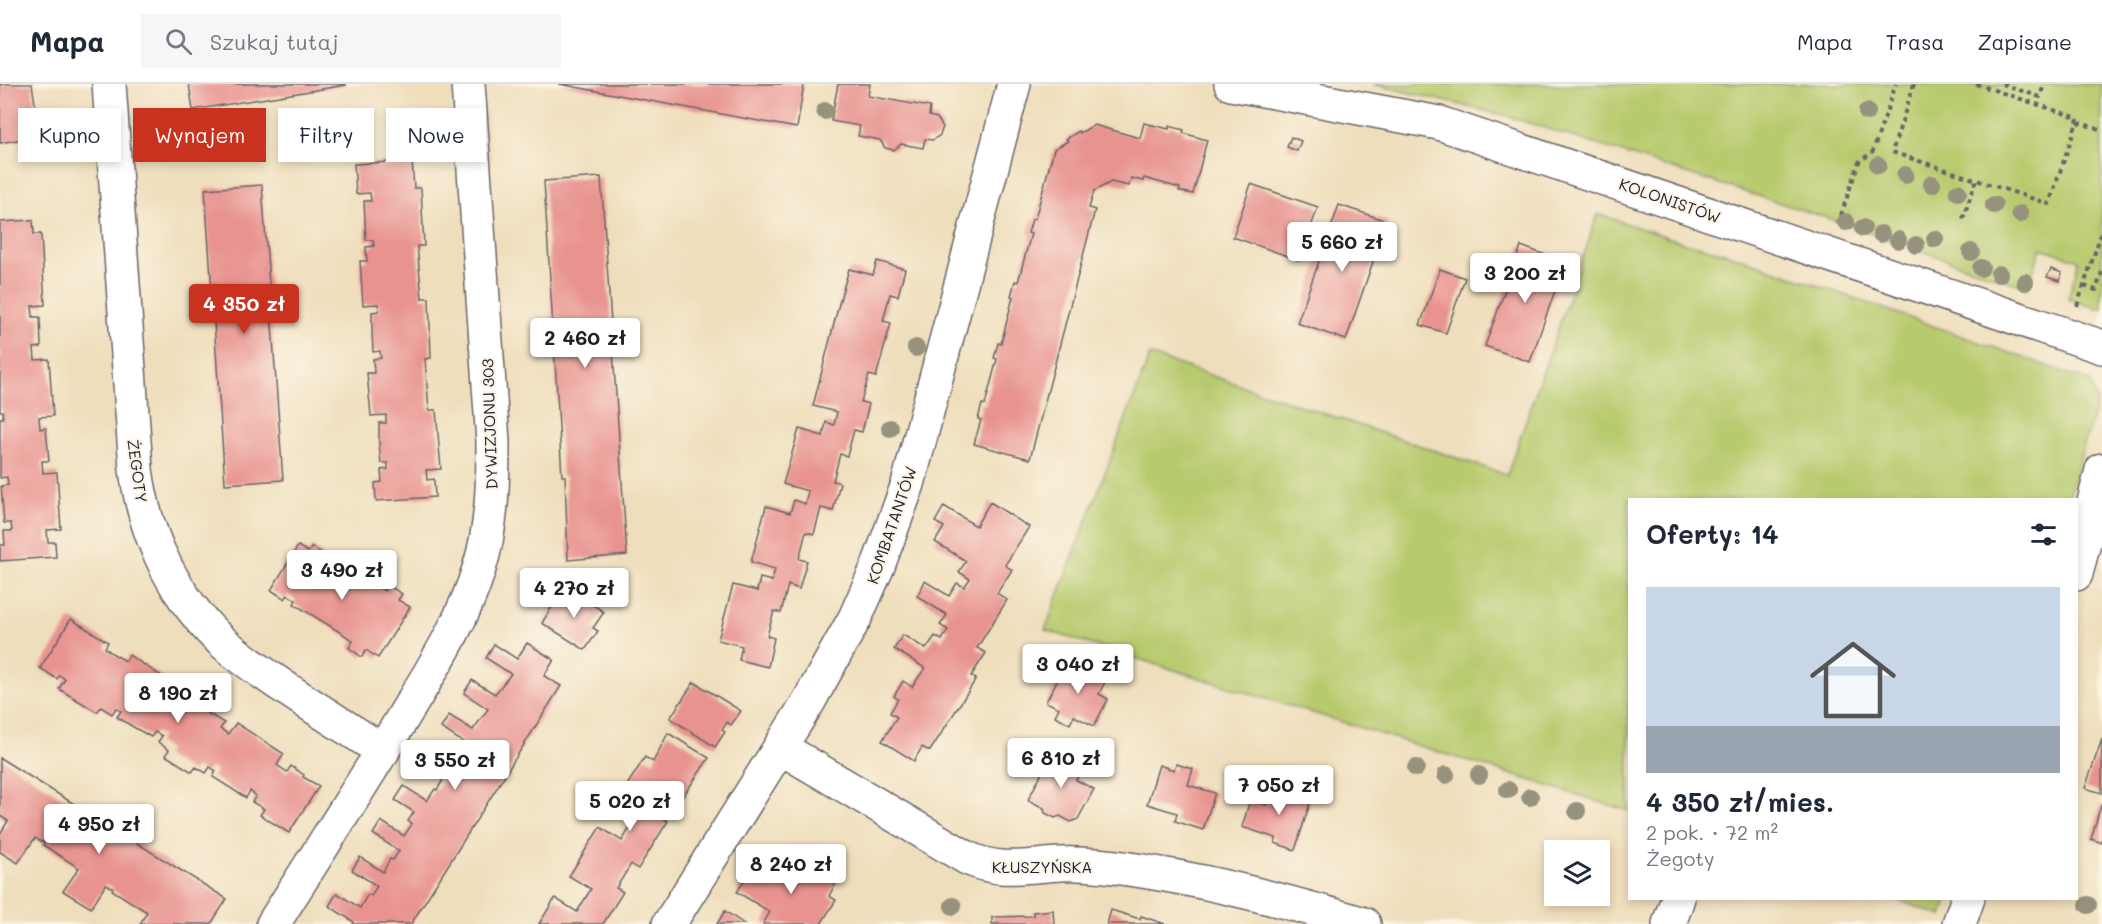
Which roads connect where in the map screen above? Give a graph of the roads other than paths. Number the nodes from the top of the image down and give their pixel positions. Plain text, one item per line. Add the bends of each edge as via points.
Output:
1 (109, 84) edge
2 (468, 84) edge
3 (1014, 84) edge
4 (1231, 84) edge
5 (2102, 347) edge
6 (2102, 470) edge
7 (2078, 566) edge
8 (781, 748) junction
9 (383, 751) junction
10 (1677, 900) edge
11 (1967, 900) edge
12 (273, 924) edge
13 (669, 924) edge
14 (1364, 924) edge
15 (1669, 924) edge
16 (1959, 924) edge

1 - 9 street, ŻEGOTY via 136,469 146,520 156,545 183,596 227,646
2 - 9 street, DYWIZJONU 303 via 493,442 491,513 480,568 469,598
3 - 8 street, KOMBATANTÓW via 911,472 894,522 855,618
4 - 5 street, KOLONISTÓW via 1439,123
6 - 7 street
8 - 13 street, KOMBATANTÓW
8 - 14 street, KŁUSZYŃSKA via 982,866 1001,869 1089,864 1146,872 1216,884
9 - 12 street, DYWIZJONU 303
10 - 15 street
11 - 16 street

